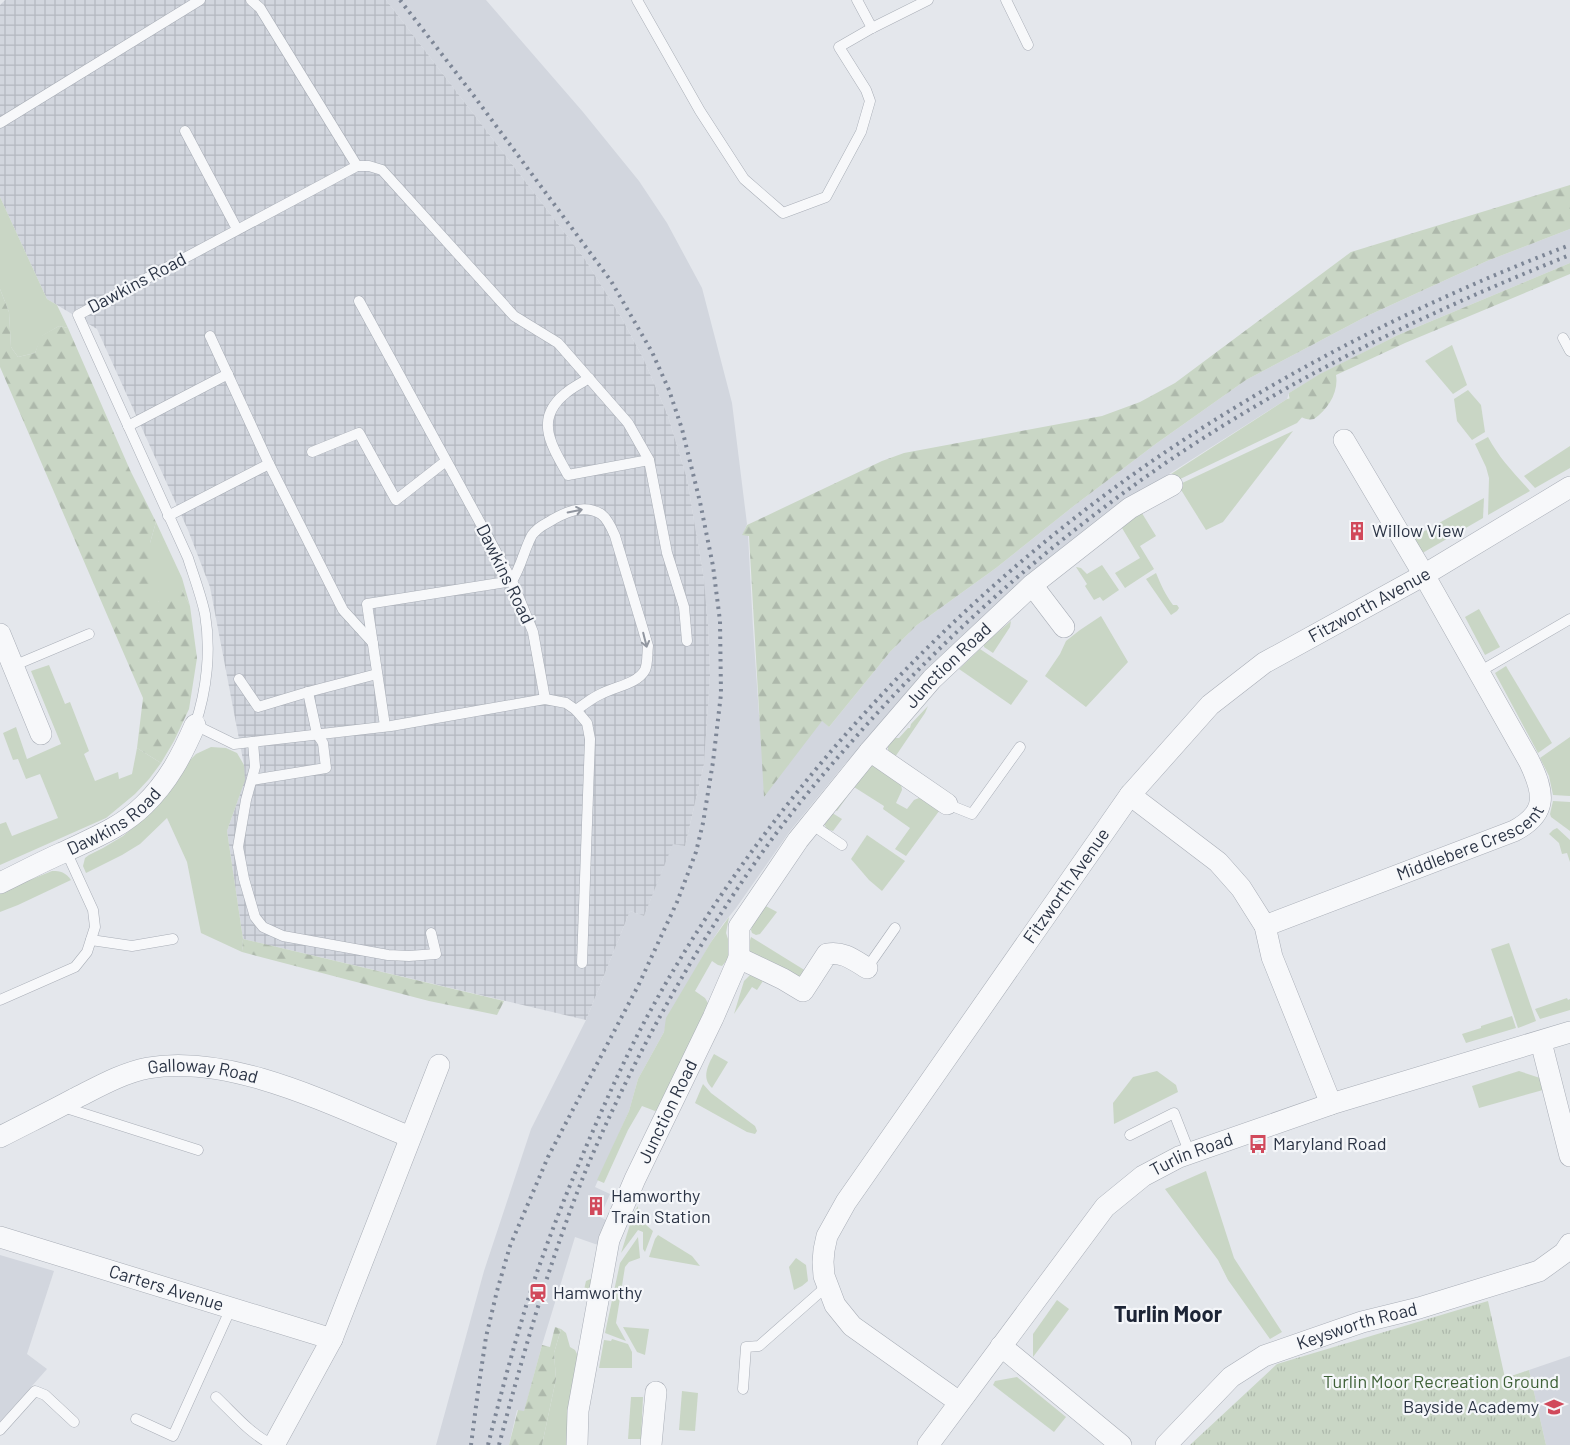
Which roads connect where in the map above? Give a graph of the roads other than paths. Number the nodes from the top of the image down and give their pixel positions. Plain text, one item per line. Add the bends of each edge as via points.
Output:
1 (200, 0) edge
2 (252, 0) edge
3 (637, 0) edge
4 (857, 0) edge
5 (928, 0) edge
6 (1006, 0) edge
7 (872, 28) junction
8 (1028, 45) dead end
9 (0, 123) edge
10 (184, 131) dead end
11 (357, 166) junction
12 (238, 229) junction
13 (359, 301) dead end
14 (210, 336) dead end
15 (1563, 338) dead end
16 (1570, 351) edge
17 (228, 374) junction
18 (589, 378) junction
19 (128, 426) junction
20 (1344, 440) dead end
21 (312, 452) dead end
22 (649, 460) junction
23 (446, 461) junction
24 (269, 464) junction
25 (1172, 486) dead end
26 (1570, 487) edge
27 (168, 516) junction
28 (1424, 575) junction
29 (512, 581) junction
30 (1032, 585) junction
31 (1570, 619) edge
32 (1064, 627) dead end
33 (0, 634) edge
34 (89, 634) dead end
35 (687, 641) dead end
36 (372, 643) junction
37 (8, 665) edge
38 (1479, 672) junction
39 (377, 674) junction
40 (239, 679) dead end
41 (308, 692) junction
42 (544, 699) junction
43 (576, 710) junction
44 (194, 725) junction
45 (385, 726) junction
46 (41, 734) dead end
47 (317, 734) junction
48 (253, 742) junction
49 (1020, 747) dead end
50 (870, 751) junction
51 (252, 780) junction
52 (1130, 795) junction
53 (947, 804) joint
54 (811, 824) junction
55 (842, 845) dead end
56 (66, 851) junction
57 (0, 883) edge
58 (1264, 926) junction
59 (895, 928) dead end
60 (432, 933) dead end
61 (173, 939) dead end
62 (91, 940) junction
63 (739, 958) junction
64 (582, 962) dead end
65 (867, 968) joint
66 (0, 1000) edge
67 (1570, 1032) edge
68 (1541, 1042) junction
69 (439, 1065) dead end
70 (1331, 1104) junction
71 (60, 1106) junction
72 (1130, 1135) dead end
73 (0, 1137) edge
74 (410, 1137) junction
75 (198, 1150) dead end
76 (1190, 1154) junction
77 (1570, 1156) edge
78 (0, 1237) edge
79 (1570, 1244) edge
80 (827, 1286) junction
81 (231, 1308) junction
82 (332, 1339) junction
83 (1001, 1346) junction
84 (743, 1389) dead end
85 (656, 1392) dead end
86 (216, 1397) dead end
87 (959, 1402) junction
88 (136, 1419) dead end
89 (74, 1422) dead end
90 (0, 1430) edge
91 (274, 1445) edge
92 (577, 1445) edge
93 (650, 1445) edge
94 (928, 1445) edge
95 (1121, 1445) edge
96 (1166, 1445) edge

1 - 9 lane
2 - 11 lane
3 - 7 lane via 700,111 744,179 783,212 826,197 861,132 870,101 839,47
4 - 7 lane
5 - 7 lane
6 - 8 lane
10 - 12 lane
11 - 12 lane, Dawkins Road
11 - 18 lane via 382,170 514,316 558,343
12 - 19 lane, Dawkins Road via 78,314
13 - 23 lane, Dawkins Road
14 - 17 lane
15 - 16 lane
17 - 19 lane
17 - 24 lane
18 - 22 lane via 628,423
18 - 22 lane via 566,393 552,408 547,426 568,475
19 - 27 lane, Dawkins Road
20 - 28 street, Middlebere Crescent
21 - 23 lane via 359,433 396,500
22 - 35 lane via 667,553 684,607
23 - 29 lane, Dawkins Road
24 - 27 lane
24 - 36 lane via 343,610
25 - 30 street, Junction Road via 1130,508
26 - 28 street, Fitzworth Avenue
27 - 44 lane, Dawkins Road via 188,558 205,614 206,682
28 - 38 street, Middlebere Crescent
28 - 52 street, Fitzworth Avenue via 1264,663 1210,705
29 - 36 lane via 367,604
29 - 42 lane, Dawkins Road via 533,632
29 -> 43 lane via 533,534 539,528 568,512 583,509 603,515 608,522 648,646 647,663 637,678
30 - 32 street
30 - 50 street, Junction Road via 932,679
31 - 38 lane
33 - 37 street
34 - 37 lane
36 - 39 lane
37 - 46 street
38 - 58 street, Middlebere Crescent via 1534,772 1540,795 1537,813 1532,820 1514,831
39 - 41 lane
39 - 45 lane
40 - 41 lane via 258,707
41 - 47 lane
42 - 43 lane via 566,702
42 - 45 lane
43 - 64 lane via 587,723 590,739
44 - 48 lane via 234,744
44 - 56 street, Dawkins Road via 173,770 143,807 102,834
45 - 47 lane
47 - 48 lane
47 - 51 lane via 323,743 326,768
48 - 51 lane via 255,766
49 - 53 lane via 972,814
50 - 53 street
50 - 54 street, Junction Road
51 - 60 lane via 238,847 255,917 263,927 283,936 409,956 436,954
52 - 58 street via 1218,862 1241,888
52 - 80 street, Fitzworth Avenue via 846,1202 827,1236 823,1262
54 - 55 lane
54 - 63 street, Junction Road via 739,926
56 - 57 street, Dawkins Road
56 - 62 lane via 93,910 95,927
58 - 70 street via 1272,957
59 - 65 lane
61 - 62 lane via 132,946
62 - 66 lane via 87,952 75,967
63 - 65 street via 803,990 827,954 842,953
63 - 92 street, Junction Road via 609,1240 578,1411
67 - 68 street, Turlin Road
68 - 70 street, Turlin Road
68 - 77 street
69 - 74 street
70 - 76 street, Turlin Road
71 - 73 street, Galloway Road
71 - 74 street, Galloway Road via 110,1080 147,1068 207,1068 286,1086
71 - 75 lane
72 - 76 lane via 1174,1112
74 - 82 street
76 - 83 street, Turlin Road via 1143,1176 1105,1206
78 - 81 street, Carters Avenue
79 - 96 street, Keysworth Road via 1564,1253 1539,1271 1420,1308 1362,1322 1264,1356 1231,1377
80 - 84 lane via 759,1346 746,1347
80 - 87 street, Fitzworth Avenue via 835,1306 852,1326
81 - 82 street, Carters Avenue
81 - 88 lane via 173,1436
82 - 91 street
83 - 87 street, Turlin Road
83 - 95 street
85 - 93 street
86 - 91 lane via 252,1432
87 - 94 street, Turlin Road
89 - 90 lane via 45,1395 35,1392

